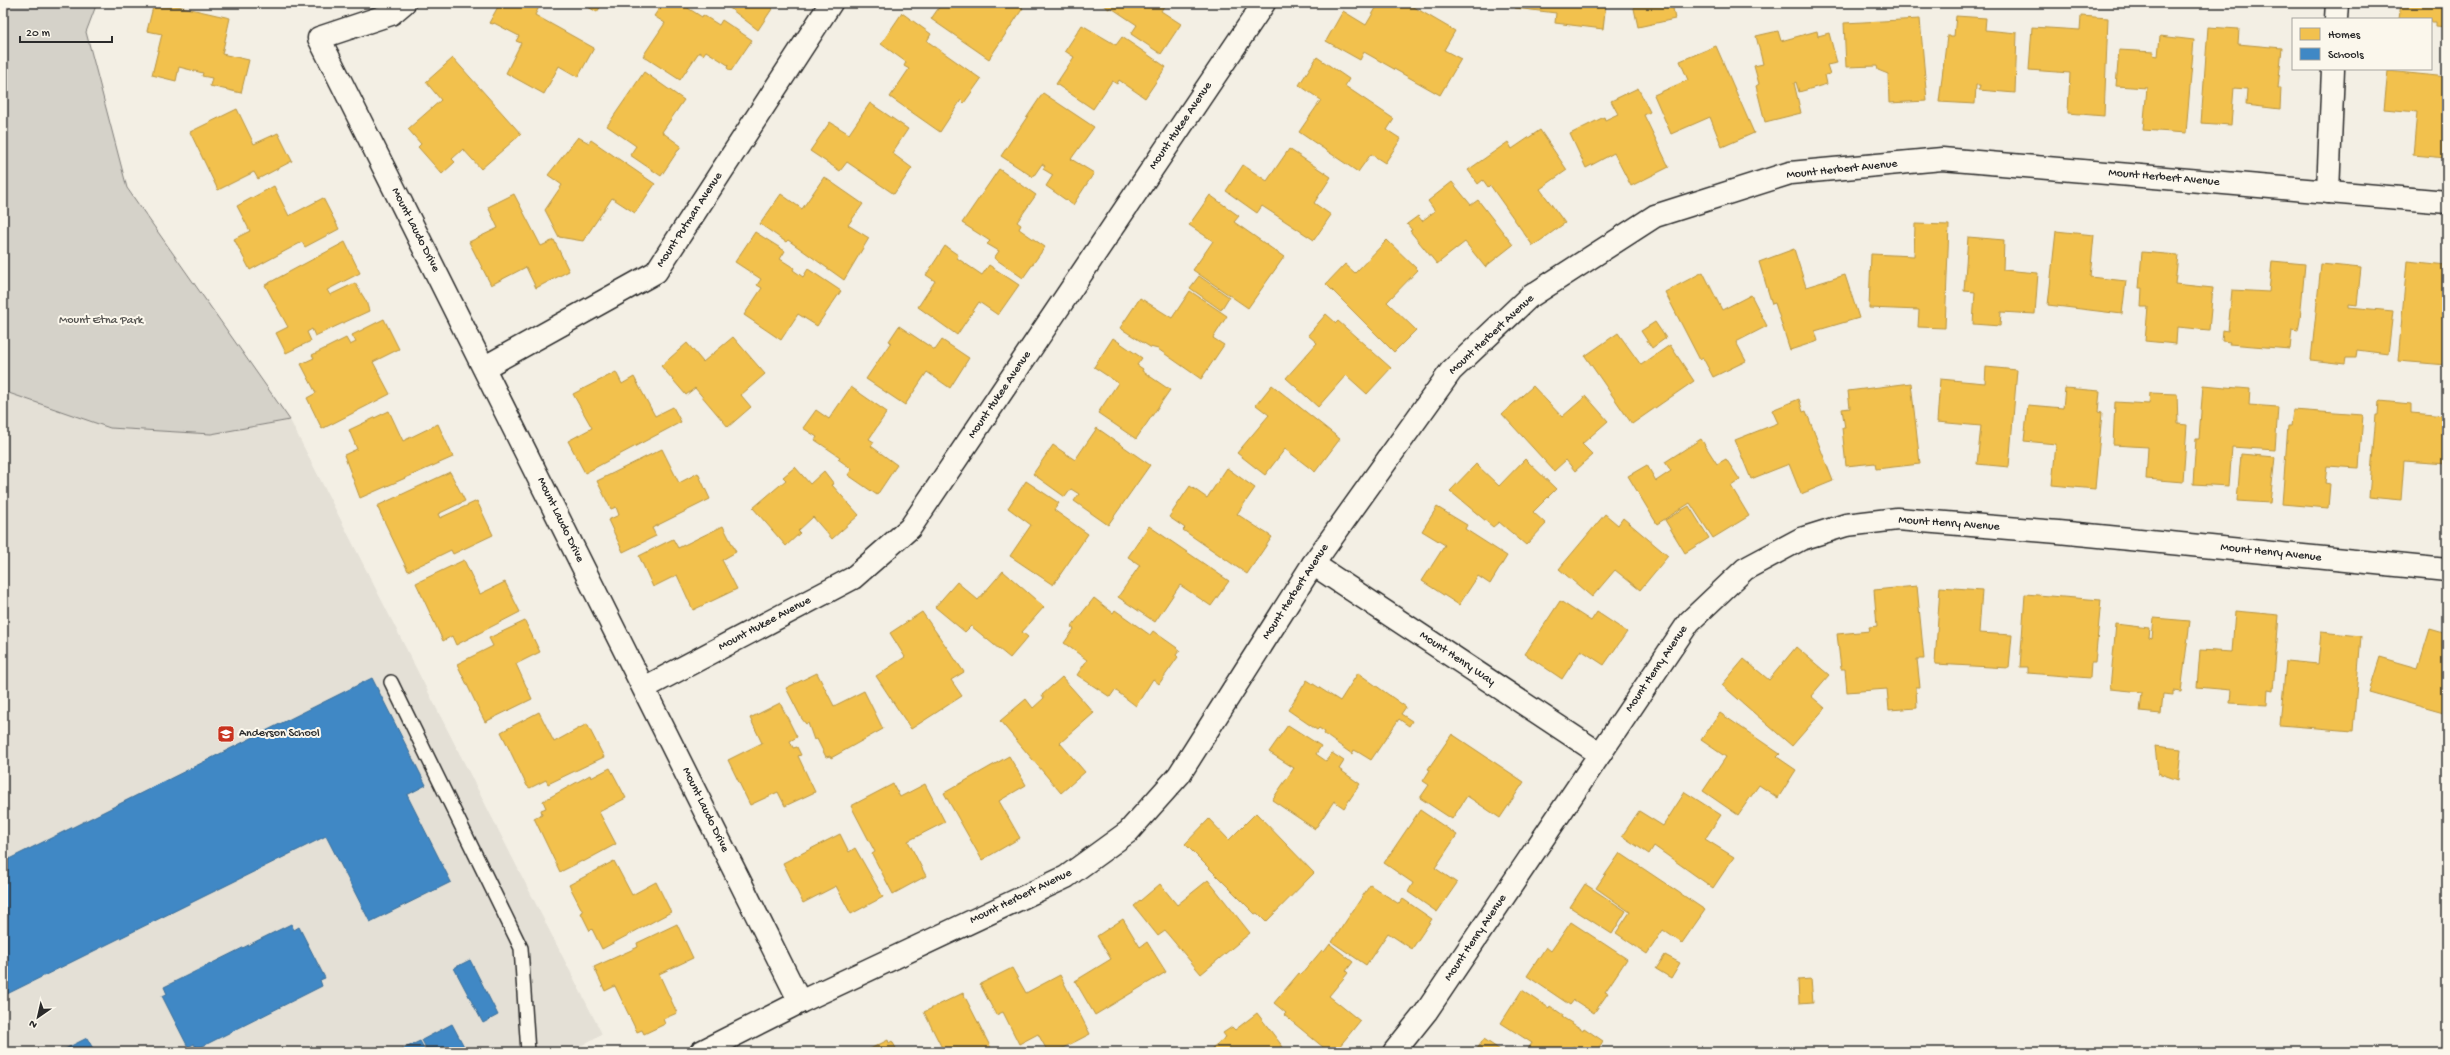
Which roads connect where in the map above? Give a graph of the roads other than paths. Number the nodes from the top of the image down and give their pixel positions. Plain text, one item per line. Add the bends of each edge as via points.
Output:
1 (404, 3) edge
2 (831, 3) edge
3 (1264, 3) edge
4 (2337, 3) edge
5 (2336, 18) edge
6 (2334, 70) edge
7 (2328, 192) junction
8 (2447, 202) edge
9 (485, 367) junction
10 (1313, 564) junction
11 (2447, 570) edge
12 (391, 682) dead end
13 (644, 688) junction
14 (1600, 754) junction
15 (800, 1002) junction
16 (528, 1052) edge
17 (701, 1052) edge
18 (1394, 1052) edge

1 - 9 street, Mount Laudo Drive via 391,14 319,38
2 - 9 street, Mount Putman Avenue via 656,272
3 - 13 street, Mount Hukee Avenue via 910,528 853,578
4 - 5 street
6 - 7 street
7 - 8 street, Mount Herbert Avenue
7 - 10 street, Mount Herbert Avenue via 1942,159 1790,173 1655,216 1528,298 1451,371
9 - 13 street, Mount Laudo Drive
10 - 14 street, Mount Henry Way
10 - 15 street, Mount Herbert Avenue via 1179,775 1128,832 1066,877
11 - 14 street, Mount Henry Avenue via 1897,519 1846,525 1801,539 1745,569 1689,622
12 - 16 lane via 522,948
13 - 15 street, Mount Laudo Drive
14 - 18 street, Mount Henry Avenue via 1426,1012
15 - 17 street, Mount Herbert Avenue

